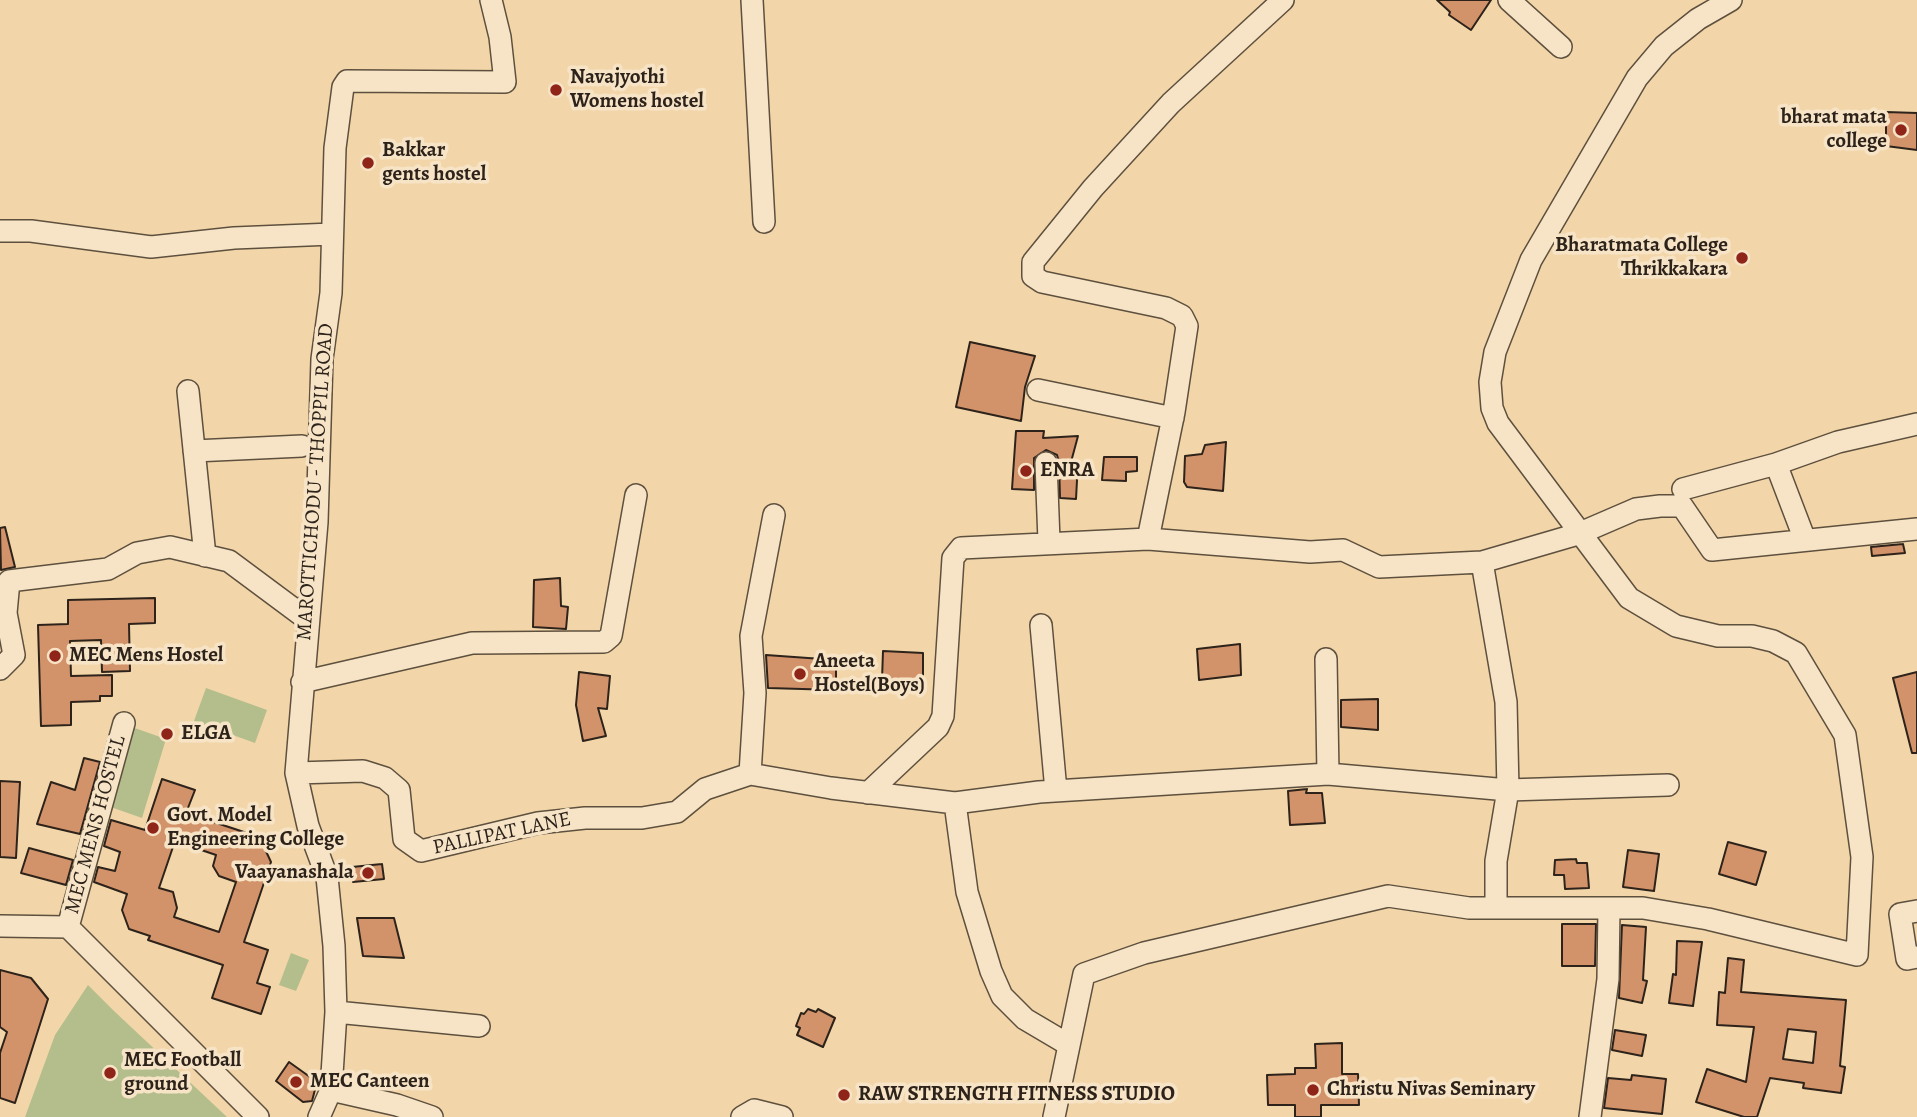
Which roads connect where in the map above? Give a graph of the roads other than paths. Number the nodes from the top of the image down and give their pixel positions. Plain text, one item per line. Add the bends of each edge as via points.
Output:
1 (492, 0) edge
2 (752, 0) edge
3 (1283, 0) edge
4 (1509, 0) edge
5 (1731, 0) edge
6 (1561, 47) dead end
7 (764, 222) dead end
8 (0, 231) edge
9 (332, 234) junction
10 (1038, 390) dead end
11 (188, 391) dead end
12 (1173, 418) junction
13 (1917, 424) edge
14 (302, 446) dead end
15 (194, 451) junction
16 (1046, 463) dead end
17 (1776, 464) junction
18 (1683, 489) dead end
19 (636, 495) dead end
20 (774, 515) dead end
21 (1917, 529) edge
22 (1578, 534) junction
23 (1148, 539) junction
24 (1805, 540) junction
25 (1049, 541) junction
26 (205, 556) junction
27 (1482, 562) junction
28 (307, 619) junction
29 (1041, 625) dead end
30 (1326, 659) dead end
31 (0, 669) edge
32 (302, 682) junction
33 (124, 723) dead end
34 (296, 773) junction
35 (750, 774) junction
36 (1328, 775) junction
37 (1668, 785) dead end
38 (1508, 790) junction
39 (1056, 791) junction
40 (868, 793) junction
41 (954, 803) junction
42 (1496, 908) junction
43 (1609, 908) junction
44 (1917, 911) edge
45 (0, 926) edge
46 (68, 927) junction
47 (1917, 957) edge
48 (336, 1012) junction
49 (479, 1026) dead end
50 (1069, 1045) junction
51 (331, 1090) junction
52 (258, 1117) edge
53 (319, 1117) edge
54 (432, 1117) edge
55 (742, 1117) edge
56 (782, 1117) edge
57 (1054, 1117) edge
58 (1590, 1117) edge

1 - 9 street, MAROTTICHODU - THOPPIL ROAD via 505,82 347,81 335,149
2 - 7 street
3 - 12 street via 1171,103 1033,262 1033,276 1042,282 1166,308 1182,316 1187,326
4 - 6 street
5 - 22 street via 1664,46 1637,78 1531,260 1495,352 1490,382 1498,423
8 - 9 street via 151,247 234,237
9 - 28 street, MAROTTICHODU - THOPPIL ROAD via 317,522
10 - 12 street
11 - 15 street
12 - 23 street
13 - 17 street via 1838,442
14 - 15 street
15 - 26 street
16 - 25 street
17 - 18 street
17 - 24 street
19 - 32 street via 611,636 604,642 471,643
20 - 35 street via 751,635 755,693
21 - 24 street
22 - 24 street via 1636,509 1682,506 1712,550
22 - 27 street
22 - 43 street via 1643,609 1676,626 1718,636 1752,636 1796,653 1845,735 1862,857 1857,955 1708,919 1643,908
23 - 25 street
23 - 27 street via 1343,550 1379,567
25 - 40 street via 956,551 943,716 938,727
26 - 28 street via 229,561
26 - 31 street via 170,547 137,553 108,569 9,580 6,613 14,655
27 - 38 street via 1506,702
28 - 32 street, MAROTTICHODU - THOPPIL ROAD
29 - 39 street
30 - 36 street
32 - 34 street, MAROTTICHODU - THOPPIL ROAD
33 - 46 street, MEC MENS HOSTEL
34 - 35 street, PALLIPAT LANE via 363,771 385,778 399,790 404,839 421,851 538,823 677,812 705,789
34 - 48 street, MAROTTICHODU - THOPPIL ROAD via 308,826 327,877
35 - 40 street
36 - 38 street
36 - 39 street
37 - 38 street
38 - 42 street via 1496,861
39 - 41 street
40 - 41 street
41 - 50 street via 967,892 1002,996 1025,1019
42 - 43 street
42 - 50 street via 1388,896 1144,953 1084,974
43 - 58 street via 1608,979
44 - 47 street via 1900,914 1908,959
45 - 46 street
46 - 52 street
48 - 49 street
48 - 51 street, MAROTTICHODU - THOPPIL ROAD
50 - 57 street
51 - 53 street, MAROTTICHODU - THOPPIL ROAD
51 - 54 street
55 - 56 street via 754,1110

